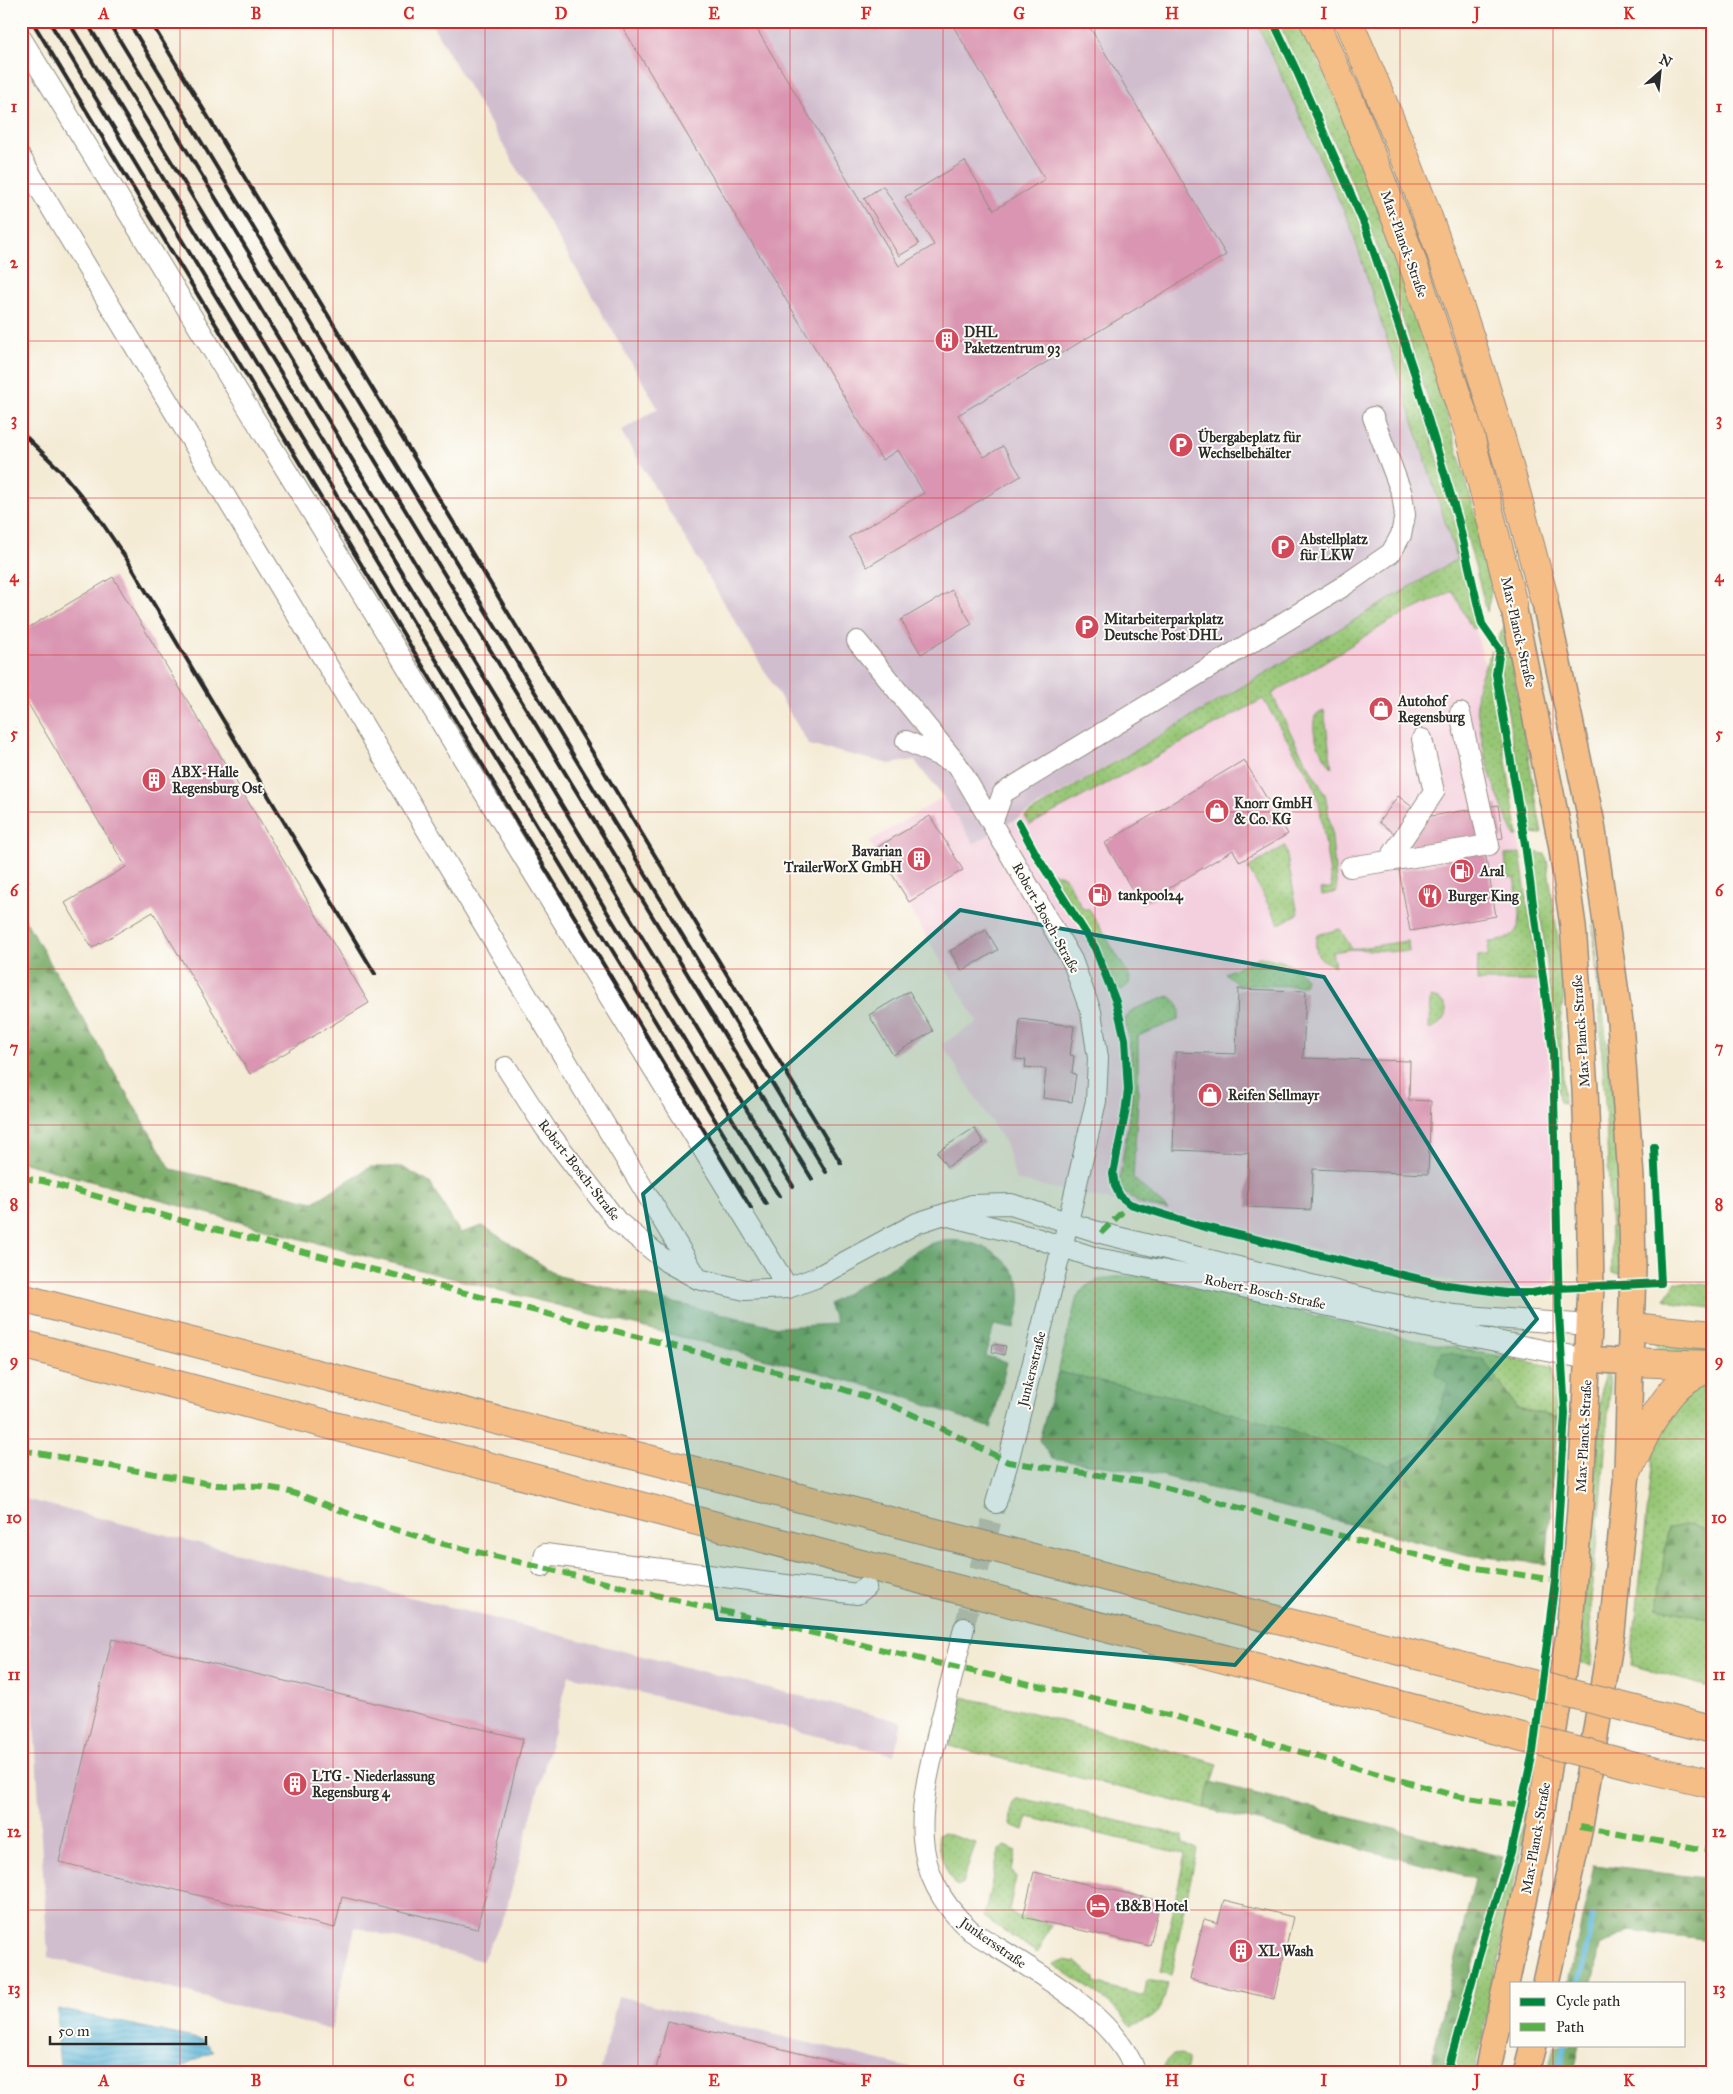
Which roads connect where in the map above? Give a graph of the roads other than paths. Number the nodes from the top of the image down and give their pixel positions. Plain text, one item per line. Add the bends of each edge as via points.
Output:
1 (1314, 21) edge
2 (1348, 21) edge
3 (21, 38) edge
4 (21, 158) edge
5 (1373, 417) dead end
6 (1544, 598) joint
7 (1513, 605) joint
8 (857, 641) dead end
9 (1460, 713) dead end
10 (1422, 739) dead end
11 (906, 741) dead end
12 (957, 764) junction
13 (992, 823) junction
14 (1388, 860) junction
15 (1350, 866) dead end
16 (506, 1067) dead end
17 (945, 1216) junction
18 (1065, 1235) junction
19 (698, 1279) junction
20 (788, 1288) junction
21 (21, 1298) edge
22 (1590, 1325) junction
23 (1632, 1327) junction
24 (1712, 1334) edge
25 (21, 1344) edge
26 (1588, 1359) junction
27 (1631, 1362) junction
28 (1712, 1366) edge
29 (1627, 1472) junction
30 (996, 1503) tunnel mouth
31 (542, 1568) dead end
32 (866, 1587) dead end
33 (964, 1628) tunnel mouth
34 (1712, 1729) edge
35 (1712, 1784) edge
36 (1546, 1982) edge
37 (1533, 2046) edge
38 (1136, 2073) edge
39 (1487, 2073) edge
40 (1526, 2073) edge

1 - 7 highway, Max-Planck-Straße via 1352,106 1412,261 1469,432
2 - 6 highway via 1435,235 1496,422
3 - 20 street
4 - 19 street
5 - 13 street via 1402,494 1405,515 1401,536 1391,553 1342,587 1003,793
6 - 23 main road via 1592,824 1620,1022 1631,1178
7 - 22 main road, Max-Planck-Straße via 1561,843 1573,926 1585,1089
8 - 12 street, Robert-Bosch-Straße
9 - 14 street via 1489,845
10 - 14 street via 1434,792
11 - 12 street
12 - 13 street, Robert-Bosch-Straße
13 - 18 street, Robert-Bosch-Straße via 1072,960 1091,1012 1098,1058 1096,1101
14 - 15 street
16 - 19 street, Robert-Bosch-Straße via 546,1129 618,1221 668,1262
17 - 18 street, Robert-Bosch-Straße
17 - 18 street, Robert-Bosch-Straße via 972,1205 1011,1204
17 - 20 street, Robert-Bosch-Straße via 918,1224 815,1278
18 - 22 street, Robert-Bosch-Straße via 1101,1233 1372,1300 1454,1315
18 - 26 street, Robert-Bosch-Straße via 1096,1258
18 - 30 street, Junkersstraße
19 - 20 street, Robert-Bosch-Straße via 746,1290
21 - 34 highway, bridge
22 - 23 main road
22 - 26 main road, Max-Planck-Straße
23 - 24 highway
23 - 27 main road
25 - 35 highway, bridge
26 - 27 main road
26 - 39 main road, Max-Planck-Straße via 1580,1510 1567,1653 1536,1844
27 - 28 highway
27 - 29 main road
28 - 29 highway via 1674,1390
29 - 36 main road via 1612,1632 1580,1827
31 - 32 street via 545,1554 857,1594
33 - 38 street, Junkersstraße via 924,1792 922,1826 926,1861 940,1893 955,1916 971,1931 1087,2008 1113,2033 1130,2057
37 - 40 main road

